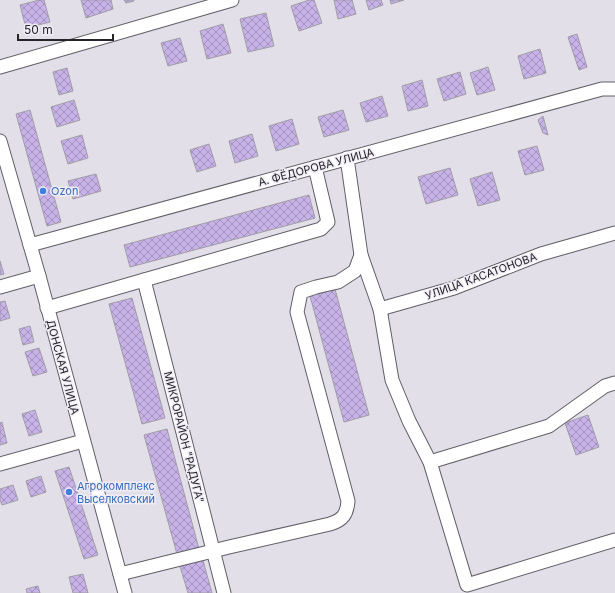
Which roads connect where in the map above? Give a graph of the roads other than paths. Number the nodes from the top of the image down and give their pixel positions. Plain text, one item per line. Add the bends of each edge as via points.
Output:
1 (232, 0) edge
2 (0, 67) edge
3 (609, 89) edge
4 (0, 141) edge
5 (347, 158) junction
6 (315, 167) junction
7 (615, 233) edge
8 (30, 245) junction
9 (361, 255) junction
10 (38, 276) junction
11 (144, 280) junction
12 (0, 287) edge
13 (47, 308) junction
14 (380, 309) junction
15 (615, 383) edge
16 (83, 441) junction
17 (430, 462) junction
18 (0, 464) edge
19 (615, 540) edge
20 (213, 551) junction
21 (120, 574) junction
22 (470, 589) edge
23 (125, 593) edge
24 (224, 593) edge

1 - 2 street
3 - 5 street, А. ФЁДОРОВА УЛИЦА
4 - 8 street, ДОНСКАЯ УЛИЦА
5 - 6 street, А. ФЁДОРОВА УЛИЦА
5 - 9 street
6 - 8 street, А. ФЁДОРОВА УЛИЦА
6 - 11 street via 328,222 321,229
7 - 14 street, УЛИЦА КАСАТОНОВА via 541,254 454,288
8 - 10 street, ДОНСКАЯ УЛИЦА
9 - 14 street
9 - 20 street via 355,271 350,275 338,282 301,292 297,312 348,501 347,511 339,521 330,524
10 - 12 street
10 - 13 street, ДОНСКАЯ УЛИЦА
11 - 13 street
11 - 20 street, МИКРОРАЙОН "РАДУГА"
13 - 16 street, ДОНСКАЯ УЛИЦА
14 - 17 street via 392,380
15 - 17 street via 605,386 549,426
16 - 18 street
16 - 21 street, ДОНСКАЯ УЛИЦА
17 - 22 street
19 - 22 street
20 - 21 street
20 - 24 street, МИКРОРАЙОН "РАДУГА"
21 - 23 street, ДОНСКАЯ УЛИЦА

